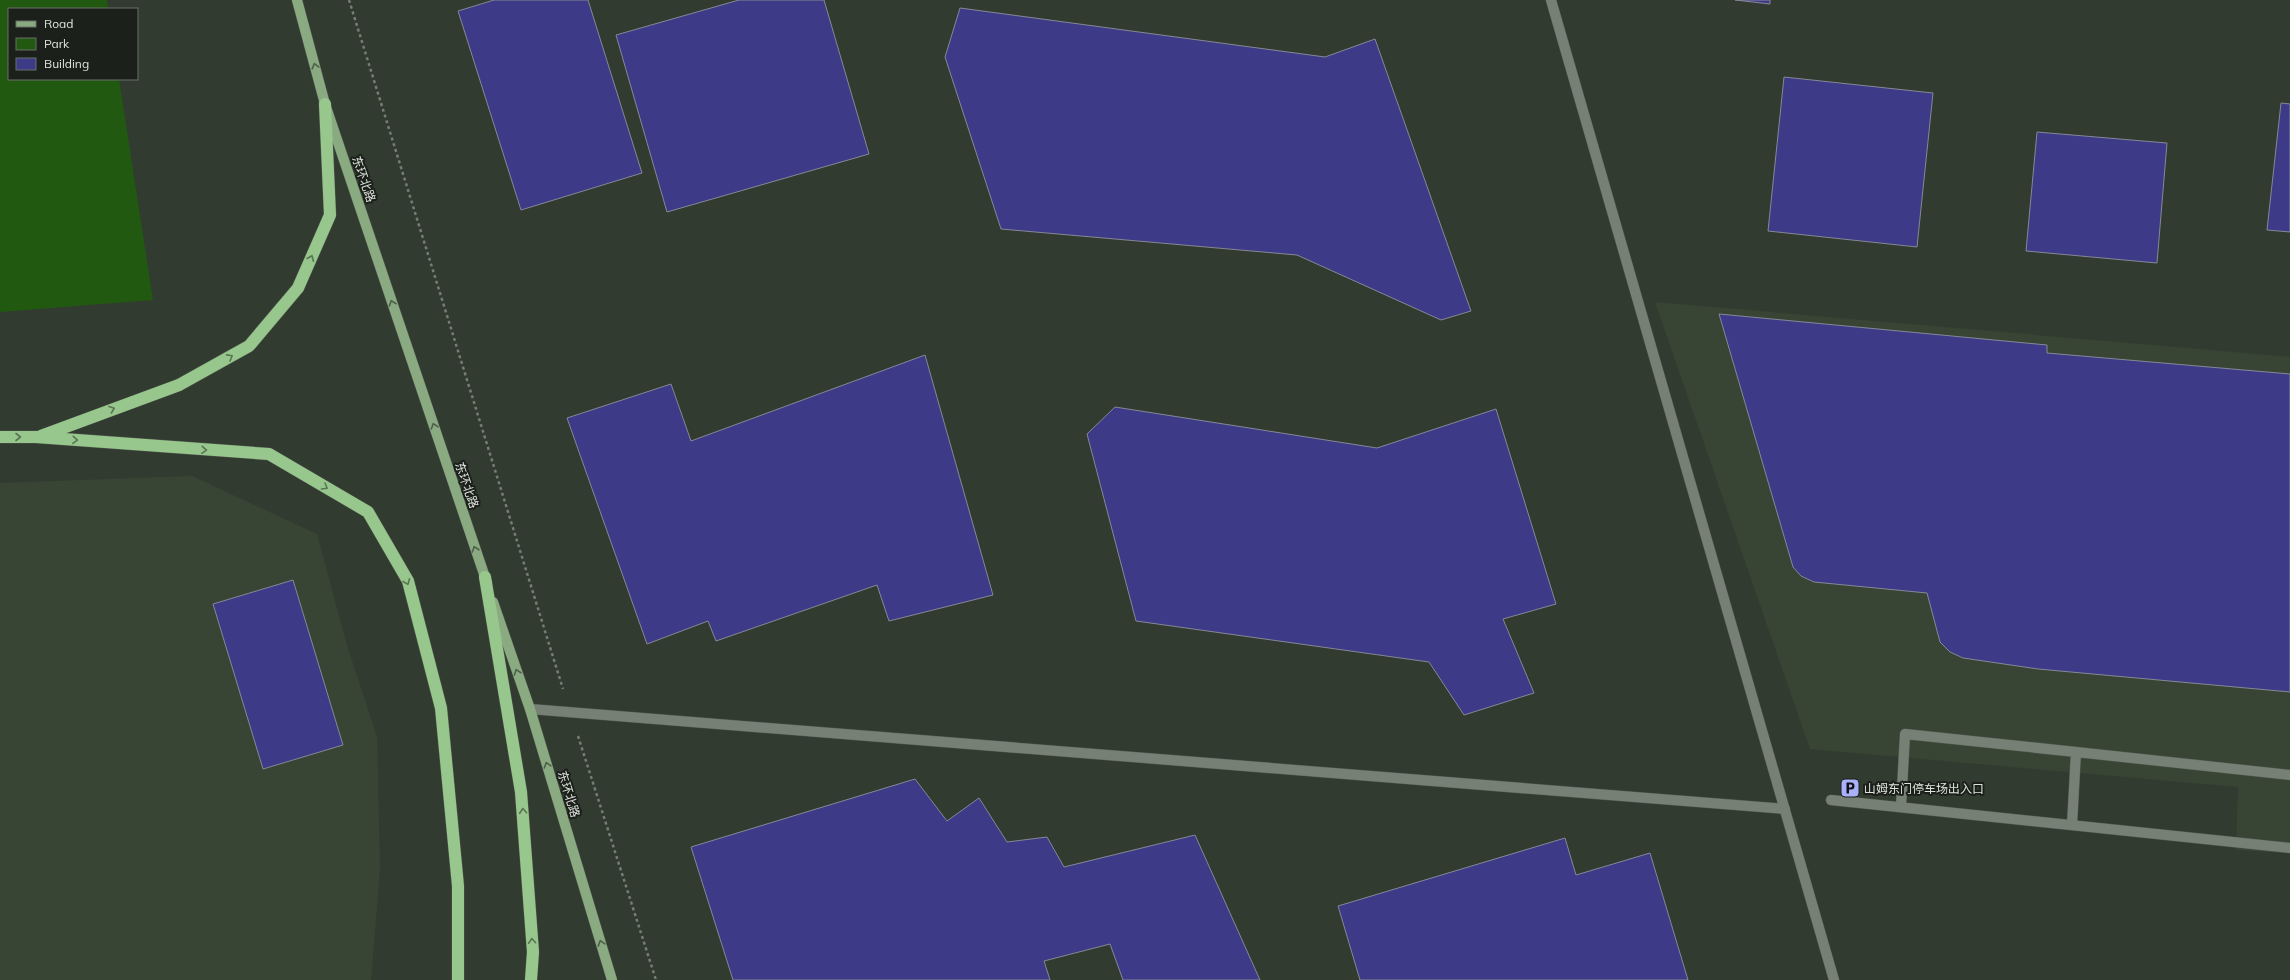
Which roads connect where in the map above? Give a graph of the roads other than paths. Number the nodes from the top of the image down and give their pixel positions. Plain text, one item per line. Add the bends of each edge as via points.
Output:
1 (296, 0) edge
2 (1550, 0) edge
3 (325, 104) junction
4 (0, 437) edge
5 (36, 437) junction
6 (484, 577) junction
7 (530, 709) junction
8 (2076, 752) junction
9 (2290, 775) edge
10 (1831, 800) dead end
11 (1901, 807) junction
12 (1785, 809) junction
13 (2072, 825) junction
14 (2290, 848) edge
15 (458, 980) edge
16 (531, 980) edge
17 (612, 980) edge
18 (1834, 980) edge

3 -> 1 main road, 东环北路
2 - 12 street
5 -> 3 highway via 179,385 249,346 298,288 330,215
6 -> 3 main road, 东环北路
4 -> 5 highway
5 -> 15 highway via 269,454 368,512 408,581 441,708 458,886
7 -> 6 main road, 东环北路
16 -> 6 highway via 533,952 521,792
7 - 12 street
17 -> 7 main road, 东环北路
8 - 9 street
8 - 11 street via 1905,734
8 - 13 street
10 - 11 street
11 - 13 street
12 - 18 street
13 - 14 street

